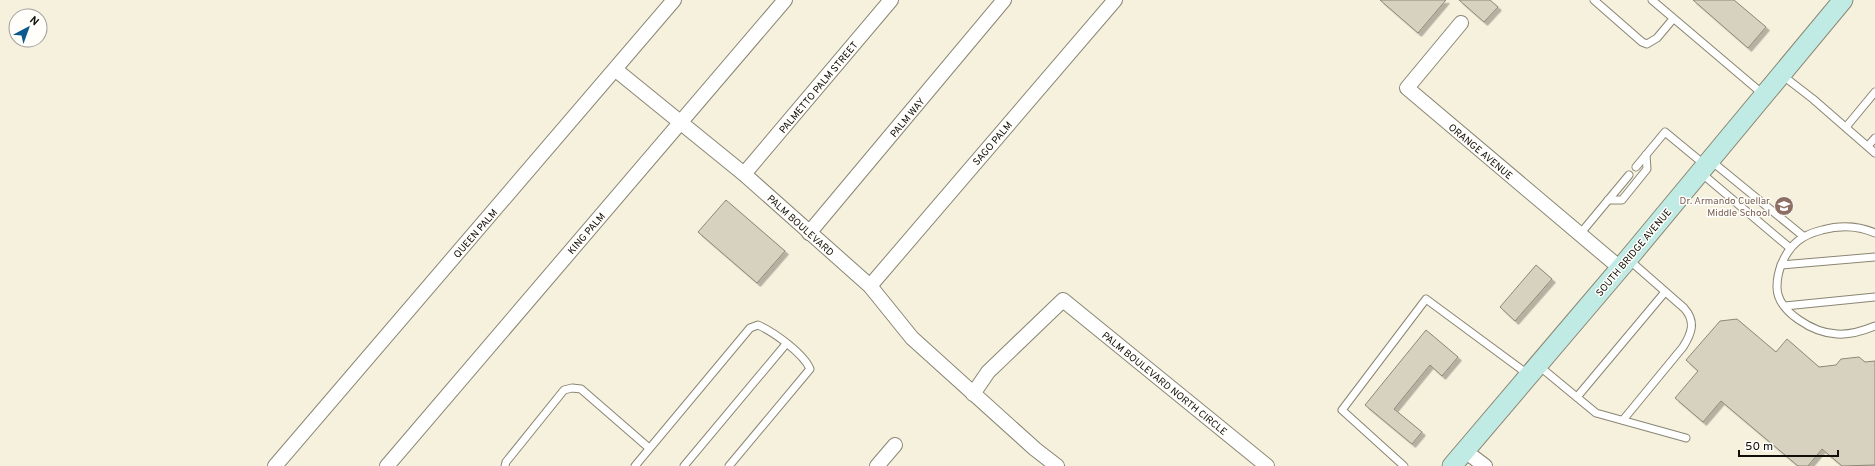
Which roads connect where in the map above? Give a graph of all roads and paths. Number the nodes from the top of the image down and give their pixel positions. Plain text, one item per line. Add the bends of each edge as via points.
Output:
1 (674, 0) edge
2 (785, 0) edge
3 (891, 0) edge
4 (1004, 0) edge
5 (1115, 0) edge
6 (1594, 0) edge
7 (1652, 0) edge
8 (1844, 0) edge
9 (1673, 19) junction
10 (1461, 23) dead end
11 (616, 70) junction
12 (1782, 75) junction
13 (1875, 92) edge
14 (1764, 95) junction
15 (680, 123) junction
16 (1846, 127) junction
17 (1875, 138) edge
18 (1868, 146) junction
19 (1875, 153) edge
20 (1646, 155) junction
21 (1705, 166) junction
22 (1636, 167) dead end
23 (744, 174) junction
24 (1629, 175) dead end
25 (1608, 200) junction
26 (809, 233) junction
27 (1875, 233) edge
28 (1580, 234) junction
29 (1803, 236) junction
30 (1790, 248) junction
31 (1875, 257) edge
32 (1624, 264) junction
33 (1781, 265) junction
34 (870, 286) junction
35 (1665, 292) junction
36 (1875, 297) edge
37 (1785, 306) junction
38 (1875, 326) edge
39 (786, 344) junction
40 (1533, 370) junction
41 (973, 394) junction
42 (1577, 397) junction
43 (1623, 420) junction
44 (1686, 438) dead end
45 (895, 445) dead end
46 (649, 448) junction
47 (1465, 451) junction
48 (275, 466) edge
49 (387, 466) edge
50 (505, 466) edge
51 (635, 466) edge
52 (684, 466) edge
53 (729, 466) edge
54 (877, 466) edge
55 (1057, 466) edge
56 (1267, 466) edge
57 (1404, 466) edge
58 (1452, 466) edge
59 (1485, 466) edge

1 - 11 street, QUEEN PALM
2 - 15 street, KING PALM
3 - 23 street, PALMETTO PALM STREET
4 - 26 street, PALM WAY
5 - 34 street, SAGO PALM
6 - 9 lane via 1647,44 1657,38
7 - 9 lane
8 - 12 street, SOUTH BRIDGE AVENUE
9 - 14 lane
10 - 28 street, ORANGE AVENUE via 1407,88
11 - 15 street, PALM BOULEVARD
11 - 48 street, QUEEN PALM
12 - 14 street, SOUTH BRIDGE AVENUE
12 - 16 lane
13 - 16 lane
14 - 21 street, SOUTH BRIDGE AVENUE
15 - 23 street, PALM BOULEVARD
15 - 49 street, KING PALM
16 - 18 lane
17 - 18 lane
18 - 19 lane
20 - 21 lane via 1665,132
20 - 22 lane
20 - 25 lane via 1648,169 1622,200
21 - 29 lane
21 - 30 lane
21 - 32 street, SOUTH BRIDGE AVENUE
23 - 26 street, PALM BOULEVARD
24 - 25 lane
25 - 28 lane
26 - 34 street, PALM BOULEVARD
27 - 29 lane via 1864,228 1847,226 1829,228
28 - 32 street, ORANGE AVENUE
29 - 30 lane
30 - 33 lane
31 - 33 lane
32 - 35 lane
32 - 40 street, SOUTH BRIDGE AVENUE
33 - 37 lane via 1777,288
34 - 41 street, PALM BOULEVARD via 912,338
35 - 42 lane
35 - 43 lane via 1689,314 1693,327 1690,338
36 - 37 lane
37 - 38 lane via 1814,329 1837,334 1858,332
39 - 46 lane via 758,324 750,328
39 - 52 lane
39 - 53 lane via 807,361 810,369
40 - 42 lane
40 - 47 street, SOUTH BRIDGE AVENUE
40 - 57 lane via 1426,299 1342,410
41 - 55 street
41 - 56 street, PALM BOULEVARD NORTH CIRCLE via 988,372 1063,300
42 - 43 lane via 1596,413
43 - 44 lane
45 - 54 street
46 - 50 lane via 581,389 572,388 564,390
46 - 51 lane
47 - 58 street, SOUTH BRIDGE AVENUE
47 - 59 street

